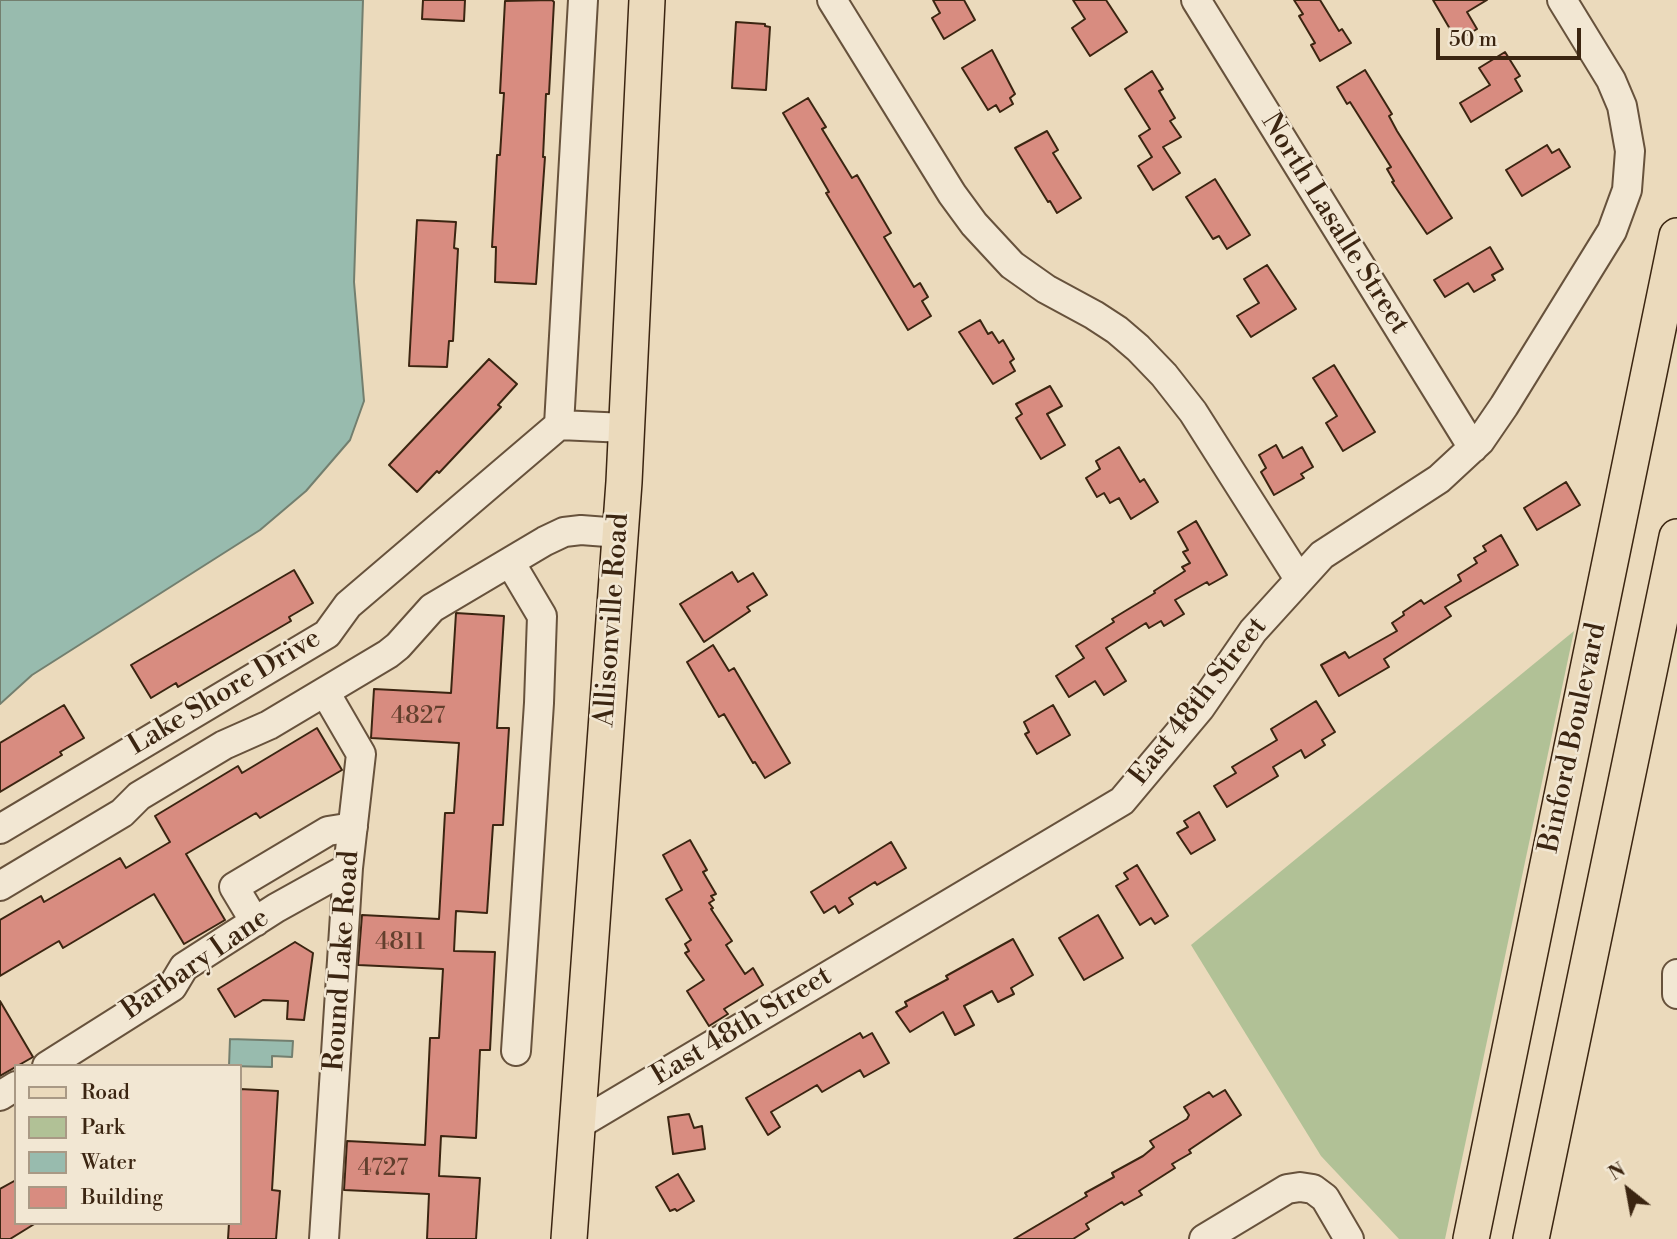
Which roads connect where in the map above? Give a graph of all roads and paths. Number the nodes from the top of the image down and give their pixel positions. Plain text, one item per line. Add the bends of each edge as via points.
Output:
1 (583, 0) edge
2 (647, 0) edge
3 (832, 0) edge
4 (1196, 0) edge
5 (1562, 0) edge
6 (1677, 236) edge
7 (559, 425) junction
8 (626, 428) junction
9 (1473, 448) junction
10 (620, 533) junction
11 (1677, 537) edge
12 (510, 562) junction
13 (1299, 579) junction
14 (325, 692) junction
15 (353, 827) junction
16 (0, 829) edge
17 (348, 868) junction
18 (0, 886) edge
19 (255, 922) junction
20 (1677, 974) edge
21 (1677, 994) edge
22 (516, 1051) dead end
23 (50, 1064) edge
24 (576, 1126) junction
25 (324, 1239) edge
26 (569, 1239) edge
27 (1204, 1239) edge
28 (1349, 1239) edge
29 (1471, 1239) edge
30 (1531, 1239) edge

1 - 7 street
2 - 8 main road, Allisonville Road
3 - 13 street via 974,224 1012,265 1116,330 1164,375 1193,412
4 - 9 street, North Lasalle Street
5 - 9 street, East 48th Street via 1615,88 1625,114 1630,151 1627,190 1612,231
6 - 29 main road, Binford Boulevard
7 - 8 street
7 - 16 street, Lake Shore Drive via 348,605 327,634
8 - 10 main road, Allisonville Road
9 - 13 street, East 48th Street via 1439,480 1322,555
10 - 12 street via 564,532
10 - 24 main road, Allisonville Road
11 - 30 main road
12 - 14 street via 432,608 398,646
12 - 22 street via 542,616
13 - 24 street, East 48th Street via 1253,631 1200,708 1122,801
14 - 15 street, Round Lake Road via 361,754
14 - 18 street via 223,745
15 - 17 street, Round Lake Road
15 - 19 street via 328,831 234,887
17 - 19 street, Barbary Lane
17 - 25 street, Round Lake Road
19 - 23 street, Barbary Lane via 184,967 173,987
20 - 21 street
24 - 26 main road, Allisonville Road
27 - 28 street via 1287,1189 1300,1187 1325,1198

